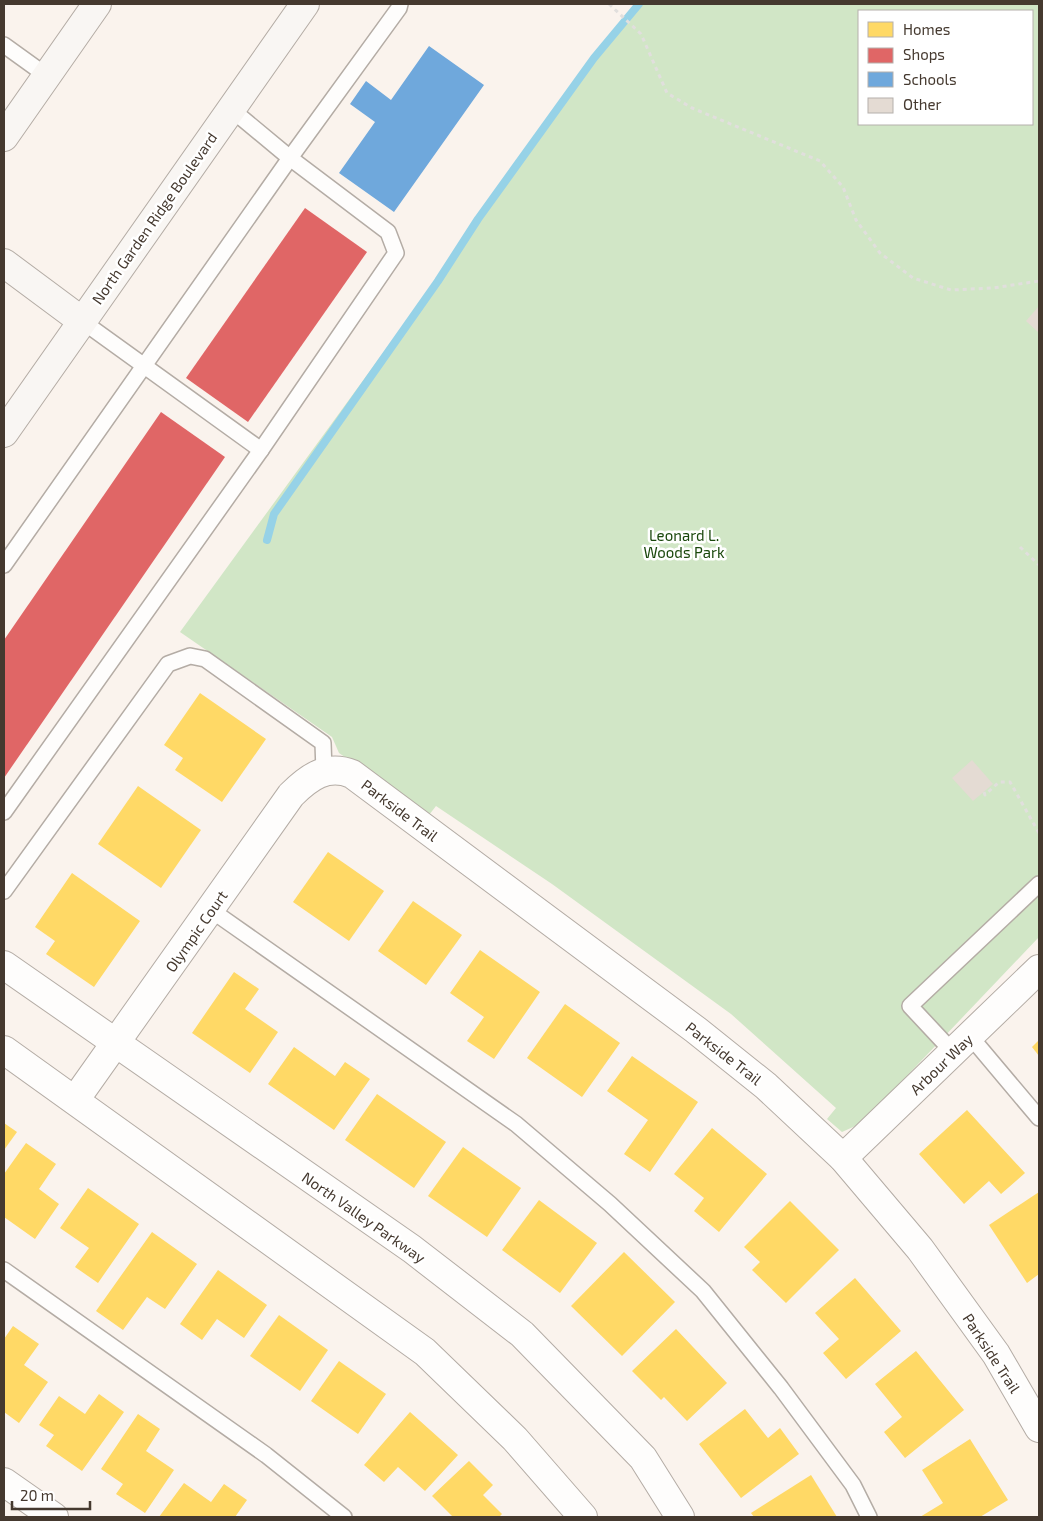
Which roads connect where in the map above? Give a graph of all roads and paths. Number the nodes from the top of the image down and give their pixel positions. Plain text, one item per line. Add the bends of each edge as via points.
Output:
1 (97, 4) edge
2 (305, 4) edge
3 (400, 4) edge
4 (609, 4) edge
5 (4, 45) edge
6 (47, 76) junction
7 (231, 109) junction
8 (4, 137) edge
9 (290, 158) junction
10 (4, 263) edge
11 (1039, 281) edge
12 (82, 321) junction
13 (144, 366) junction
14 (4, 433) edge
15 (261, 450) junction
16 (1020, 547) dead end
17 (4, 565) edge
18 (1039, 565) edge
19 (324, 770) junction
20 (984, 792) dead end
21 (4, 812) edge
22 (1039, 832) edge
23 (1039, 884) edge
24 (4, 891) edge
25 (211, 910) junction
26 (4, 965) edge
27 (1039, 969) edge
28 (962, 1044) junction
29 (116, 1045) junction
30 (4, 1050) edge
31 (75, 1100) junction
32 (1039, 1118) edge
33 (843, 1158) junction
34 (4, 1270) edge
35 (1039, 1428) edge
36 (4, 1482) edge
37 (54, 1517) edge
38 (344, 1517) edge
39 (582, 1517) edge
40 (680, 1517) edge
41 (869, 1517) edge

1 - 6 main road
2 - 7 main road, North Garden Ridge Boulevard
3 - 9 lane
4 - 11 path via 641,34 667,93 692,108 820,161 843,187 856,220 880,253 913,278 951,290
5 - 6 lane
6 - 8 main road
7 - 9 lane
7 - 12 main road, North Garden Ridge Boulevard
9 - 13 lane
9 - 15 lane via 388,232 396,253
10 - 12 main road
12 - 13 lane
12 - 14 main road, North Garden Ridge Boulevard
13 - 15 lane
13 - 17 lane
15 - 21 lane
16 - 18 path
19 - 24 lane via 322,743 206,659 190,656 168,664
19 - 25 street, Olympic Court via 306,780 292,795
19 - 33 street, Parkside Trail via 343,770 352,774 696,1030 766,1086
20 - 22 path via 985,795 999,782 1010,782
23 - 28 lane via 910,1006
25 - 29 street, Olympic Court
25 - 41 lane via 516,1124 610,1204 703,1291 853,1485
26 - 29 street, North Valley Parkway
27 - 28 street, Arbour Way
28 - 32 lane
28 - 33 street, Arbour Way
29 - 31 street, Olympic Court
29 - 40 street, North Valley Parkway via 412,1249 522,1334 642,1458
30 - 31 street
31 - 39 street via 424,1352 515,1439
33 - 35 street, Parkside Trail via 920,1249 996,1354
34 - 38 lane via 266,1455
36 - 37 street

